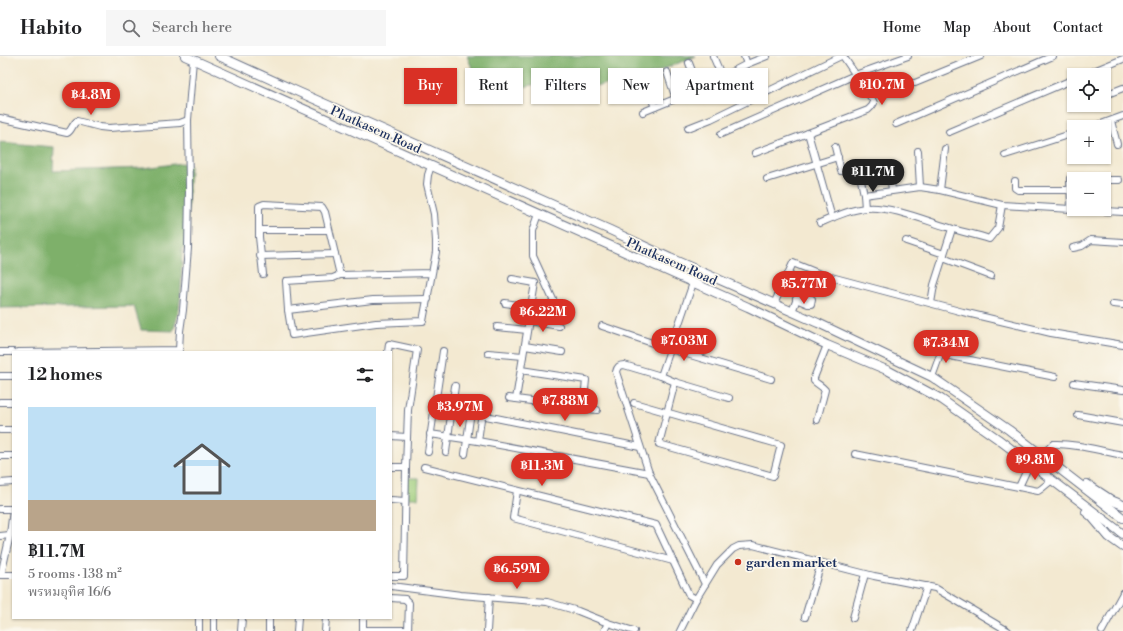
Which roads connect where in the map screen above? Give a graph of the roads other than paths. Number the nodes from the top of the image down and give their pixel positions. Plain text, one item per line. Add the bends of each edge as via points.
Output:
1 (185, 56) edge
2 (219, 56) edge
3 (713, 56) edge
4 (744, 56) edge
5 (766, 56) edge
6 (842, 56) edge
7 (908, 56) edge
8 (981, 56) edge
9 (1053, 56) edge
10 (1123, 59) edge
11 (193, 60) junction
12 (689, 63) dead end
13 (746, 64) junction
14 (691, 68) edge
15 (718, 68) edge
16 (739, 68) edge
17 (1101, 68) edge
18 (667, 72) dead end
19 (855, 75) junction
20 (1067, 82) edge
21 (671, 84) edge
22 (1123, 88) edge
23 (895, 89) dead end
24 (1111, 93) edge
25 (671, 101) edge
26 (654, 104) edge
27 (655, 107) junction
28 (643, 112) dead end
29 (1123, 116) edge
30 (0, 118) edge
31 (188, 120) junction
32 (1111, 121) joint
33 (896, 124) dead end
34 (688, 128) dead end
35 (949, 132) dead end
36 (808, 133) junction
37 (721, 134) dead end
38 (1067, 135) edge
39 (1117, 144) dead end
40 (835, 147) dead end
41 (945, 149) dead end
42 (918, 151) dead end
43 (755, 153) dead end
44 (1005, 155) dead end
45 (838, 157) junction
46 (816, 164) junction
47 (431, 166) junction
48 (888, 167) dead end
49 (841, 171) dead end
50 (767, 178) dead end
51 (861, 180) dead end
52 (1111, 180) edge
53 (1119, 180) dead end
54 (1014, 181) dead end
55 (920, 186) junction
56 (892, 190) junction
57 (940, 190) junction
58 (1067, 190) edge
59 (864, 195) junction
60 (1002, 205) junction
61 (865, 208) junction
62 (1067, 209) edge
63 (1111, 211) edge
64 (1123, 212) edge
65 (539, 214) junction
66 (832, 218) junction
67 (820, 223) dead end
68 (952, 229) junction
69 (260, 230) junction
70 (329, 230) junction
71 (610, 230) junction
72 (906, 241) dead end
73 (1123, 242) edge
74 (604, 244) junction
75 (1073, 248) dead end
76 (335, 254) junction
77 (260, 256) junction
78 (943, 256) junction
79 (432, 273) junction
80 (263, 274) dead end
81 (340, 275) junction
82 (991, 276) dead end
83 (512, 279) dead end
84 (692, 284) junction
85 (548, 288) junction
86 (534, 291) junction
87 (428, 299) junction
88 (796, 300) junction
89 (505, 303) dead end
90 (931, 303) junction
91 (774, 304) junction
92 (1113, 304) dead end
93 (1123, 305) edge
94 (531, 307) junction
95 (288, 310) junction
96 (792, 312) junction
97 (560, 315) dead end
98 (529, 321) junction
99 (497, 326) dead end
100 (559, 326) dead end
101 (602, 326) dead end
102 (527, 330) junction
103 (944, 344) dead end
104 (827, 345) junction
105 (1123, 345) edge
106 (525, 346) junction
107 (670, 349) junction
108 (98, 351) edge
109 (388, 351) edge
110 (443, 351) dead end
111 (0, 352) edge
112 (12, 352) edge
113 (562, 352) dead end
114 (488, 353) dead end
115 (940, 354) junction
116 (523, 356) junction
117 (521, 370) junction
118 (0, 376) edge
119 (12, 376) edge
120 (661, 376) junction
121 (932, 377) junction
122 (1055, 377) dead end
123 (771, 379) dead end
124 (675, 382) junction
125 (1074, 383) dead end
126 (455, 386) dead end
127 (1123, 390) edge
128 (509, 398) dead end
129 (729, 398) dead end
130 (516, 399) junction
131 (0, 402) edge
132 (12, 402) edge
133 (634, 402) dead end
134 (472, 404) dead end
135 (583, 408) junction
136 (597, 410) dead end
137 (668, 412) junction
138 (1078, 415) dead end
139 (818, 420) dead end
140 (1123, 423) edge
141 (0, 430) edge
142 (12, 430) edge
143 (430, 434) junction
144 (392, 436) edge
145 (449, 436) junction
146 (407, 437) junction
147 (467, 439) junction
148 (478, 441) junction
149 (640, 447) junction
150 (428, 452) dead end
151 (446, 452) dead end
152 (465, 454) dead end
153 (855, 454) dead end
154 (1042, 455) junction
155 (1123, 455) edge
156 (0, 456) edge
157 (12, 456) edge
158 (1030, 463) junction
159 (392, 467) edge
160 (406, 467) junction
161 (424, 467) dead end
162 (649, 473) junction
163 (1067, 474) junction
164 (1052, 480) junction
165 (12, 482) edge
166 (0, 483) edge
167 (1019, 487) junction
168 (518, 491) junction
169 (1068, 492) junction
170 (392, 500) edge
171 (405, 501) junction
172 (1123, 505) edge
173 (0, 509) edge
174 (12, 509) edge
175 (12, 518) edge
176 (1123, 518) edge
177 (1123, 534) edge
178 (10, 535) junction
179 (0, 536) edge
180 (1123, 547) edge
181 (2, 561) edge
182 (673, 561) junction
183 (821, 563) junction
184 (865, 574) junction
185 (0, 575) edge
186 (12, 575) edge
187 (392, 576) edge
188 (705, 584) junction
189 (392, 586) edge
190 (927, 586) junction
191 (1123, 593) edge
192 (392, 598) edge
193 (489, 598) junction
194 (696, 598) junction
195 (805, 617) dead end
196 (853, 618) dead end
197 (199, 619) edge
198 (214, 619) edge
199 (242, 619) edge
200 (269, 619) edge
201 (298, 619) edge
202 (326, 619) edge
203 (363, 619) edge
204 (608, 623) junction
205 (363, 630) edge
206 (199, 631) edge
207 (214, 631) edge
208 (241, 631) edge
209 (269, 631) edge
210 (297, 631) edge
211 (325, 631) edge
212 (408, 631) edge
213 (487, 631) edge
214 (604, 631) edge
215 (634, 631) edge
216 (680, 631) edge
217 (912, 631) edge
218 (1008, 631) edge
219 (1102, 631) edge

1 - 11 highway, Phatkasem Road
2 - 71 highway, Phatkasem Road
3 - 15 street
4 - 13 street
5 - 13 street
6 - 19 street
6 - 34 street via 712,119
7 - 19 street
8 - 23 street via 915,83 897,85
9 - 33 street
10 - 17 street
11 - 31 street
11 - 47 highway, Phatkasem Road
12 - 14 street
13 - 16 street
18 - 21 street
19 - 36 street via 872,99 872,106 868,110
19 - 37 street
20 - 35 street
22 - 24 street
25 - 27 street
26 - 27 street
27 - 28 street
29 - 32 street
30 - 31 street via 67,133 77,121 109,128 180,124
31 - 108 street via 188,248 179,350
32 - 39 street
36 - 43 street
36 - 46 street
38 - 44 street
40 - 45 street
41 - 57 street
42 - 55 street
45 - 46 street
45 - 49 street
46 - 50 street
46 - 66 street
47 - 65 highway, Phatkasem Road
47 - 79 street via 428,184 436,241
48 - 56 street
51 - 59 street
52 - 53 street
54 - 58 street via 1018,190
55 - 56 street
55 - 57 street
56 - 59 street
57 - 60 street
59 - 61 street
60 - 62 street
60 - 68 street via 998,228 989,239
61 - 66 street
61 - 68 street via 888,209
63 - 64 street
65 - 74 highway, Phatkasem Road
65 - 85 street via 533,230 533,256
66 - 67 street
68 - 78 street
69 - 70 street
69 - 70 street via 259,206 264,204 322,206
69 - 77 street
70 - 76 street
71 - 74 highway
71 - 91 highway, Phatkasem Road
72 - 78 street
73 - 75 street via 1091,240
74 - 84 highway, Phatkasem Road
76 - 77 street
76 - 81 street
77 - 80 street
78 - 82 street
78 - 90 street
79 - 81 street
79 - 87 street
81 - 95 street via 334,278 286,282
83 - 86 street via 535,283
84 - 104 highway, Phatkasem Road via 748,307
84 - 107 street
85 - 86 street
85 - 97 street
86 - 94 street
87 - 95 street via 373,300
87 - 95 street via 423,321 376,323 292,335
88 - 88 street via 808,304 811,304 812,300 802,294
88 - 96 street
89 - 94 street
90 - 91 street via 820,274 793,263
90 - 105 street via 1051,333
91 - 96 highway, Phatkasem Road
92 - 93 street
94 - 98 street
96 - 121 highway, Phatkasem Road
98 - 100 street
98 - 102 street
99 - 102 street
101 - 107 street
102 - 106 street
103 - 115 street
104 - 139 street via 814,378 814,381 825,390
104 - 158 highway, Phatkasem Road via 889,371 941,399
106 - 113 street
106 - 116 street
107 - 120 street
107 - 123 street
109 - 146 street via 389,344 417,350 408,410
110 - 143 street
111 - 112 street
114 - 116 street
115 - 121 street
115 - 122 street
116 - 117 street
117 - 130 street
117 - 135 street via 586,380
118 - 119 street
120 - 124 street
120 - 149 street via 627,365 620,365 616,372
121 - 154 highway, Phatkasem Road
124 - 129 street
124 - 137 street
125 - 127 street
126 - 145 street
128 - 130 street
130 - 135 street
131 - 132 street
133 - 137 street
134 - 147 street
135 - 136 street
137 - 137 street via 781,445 773,476 659,444
138 - 140 street
141 - 142 street
143 - 145 street
143 - 150 street
144 - 146 street
145 - 147 street
145 - 151 street
146 - 160 street
147 - 148 street
147 - 152 street
148 - 149 street via 481,419 484,416
148 - 162 street
149 - 162 street
153 - 167 street
154 - 155 street via 1053,444 1075,445
154 - 163 highway, Phatkasem Road
156 - 157 street
158 - 164 highway, Phatkasem Road
158 - 167 street
159 - 160 street
160 - 171 street
161 - 168 street
162 - 188 street
163 - 172 highway
163 - 176 highway, Phatkasem Road
164 - 167 street via 1038,491
164 - 169 highway, Phatkasem Road
165 - 166 street
168 - 182 street via 656,526
168 - 182 street via 513,518
169 - 177 highway, Phatkasem Road
169 - 180 highway via 1070,499
170 - 171 street
171 - 187 street via 404,576
173 - 174 street
175 - 178 street
178 - 179 street
178 - 181 street
181 - 185 street
182 - 194 street via 689,595
183 - 184 street
183 - 188 street via 753,545 739,546 717,565
183 - 195 street
184 - 190 street
184 - 196 street
185 - 186 street
188 - 194 street
189 - 193 street
190 - 217 street
190 - 218 street via 955,599
191 - 219 street
192 - 212 street via 405,598 409,602
193 - 204 street via 547,602
193 - 213 street
194 - 216 street
197 - 206 street
198 - 207 street
199 - 208 street
200 - 209 street
201 - 210 street
202 - 211 street
203 - 205 street
204 - 214 street
204 - 215 street
205 - 212 street

